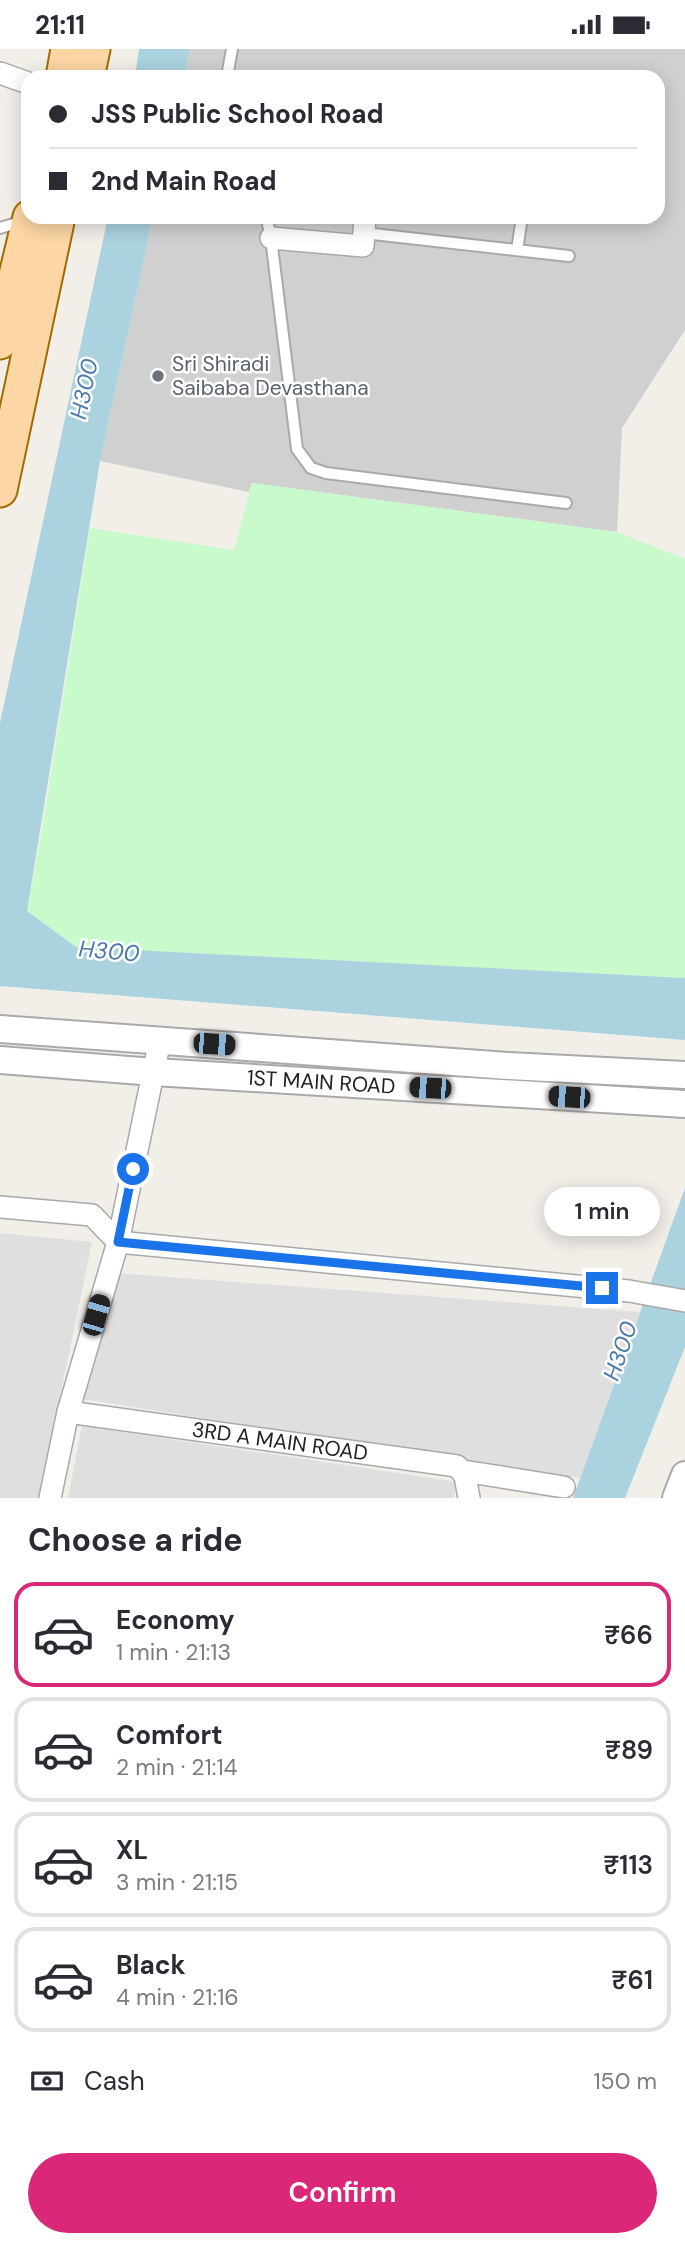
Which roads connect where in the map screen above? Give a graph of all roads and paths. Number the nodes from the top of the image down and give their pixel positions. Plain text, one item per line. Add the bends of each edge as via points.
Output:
1 (68, 49) edge
2 (93, 49) edge
3 (232, 49) edge
4 (64, 70) edge
5 (88, 70) edge
6 (228, 70) edge
7 (0, 73) edge
8 (21, 80) edge
9 (28, 224) edge
10 (29, 224) edge
11 (268, 224) edge
12 (521, 224) edge
13 (364, 225) edge
14 (271, 239) junction
15 (517, 250) junction
16 (569, 256) dead end
17 (7, 285) edge
18 (0, 342) edge
19 (0, 490) edge
20 (566, 503) dead end
21 (0, 1030) edge
22 (160, 1040) junction
23 (0, 1060) edge
24 (154, 1072) junction
25 (685, 1075) edge
26 (682, 1104) edge
27 (0, 1207) edge
28 (118, 1242) junction
29 (685, 1301) edge
30 (68, 1412) junction
31 (463, 1471) junction
32 (685, 1475) edge
33 (564, 1487) dead end
34 (50, 1498) edge
35 (469, 1498) edge
36 (676, 1498) edge

1 - 4 main road
2 - 5 main road
3 - 6 lane
7 - 8 street
9 - 17 main road
10 - 19 main road
11 - 14 lane
12 - 15 lane
13 - 14 street via 363,246
13 - 15 lane
14 - 20 lane via 297,449 312,468
15 - 16 lane
17 - 18 main road
21 - 22 street
22 - 24 street
22 - 25 street
23 - 24 street, 1ST MAIN ROAD
24 - 26 street, 1ST MAIN ROAD
24 - 28 street
27 - 28 street via 92,1215
28 - 29 street via 629,1291
28 - 30 street
30 - 31 street, 3RD A MAIN ROAD via 457,1466
30 - 34 street
31 - 33 street, 3RD A MAIN ROAD
31 - 35 street
32 - 36 street

